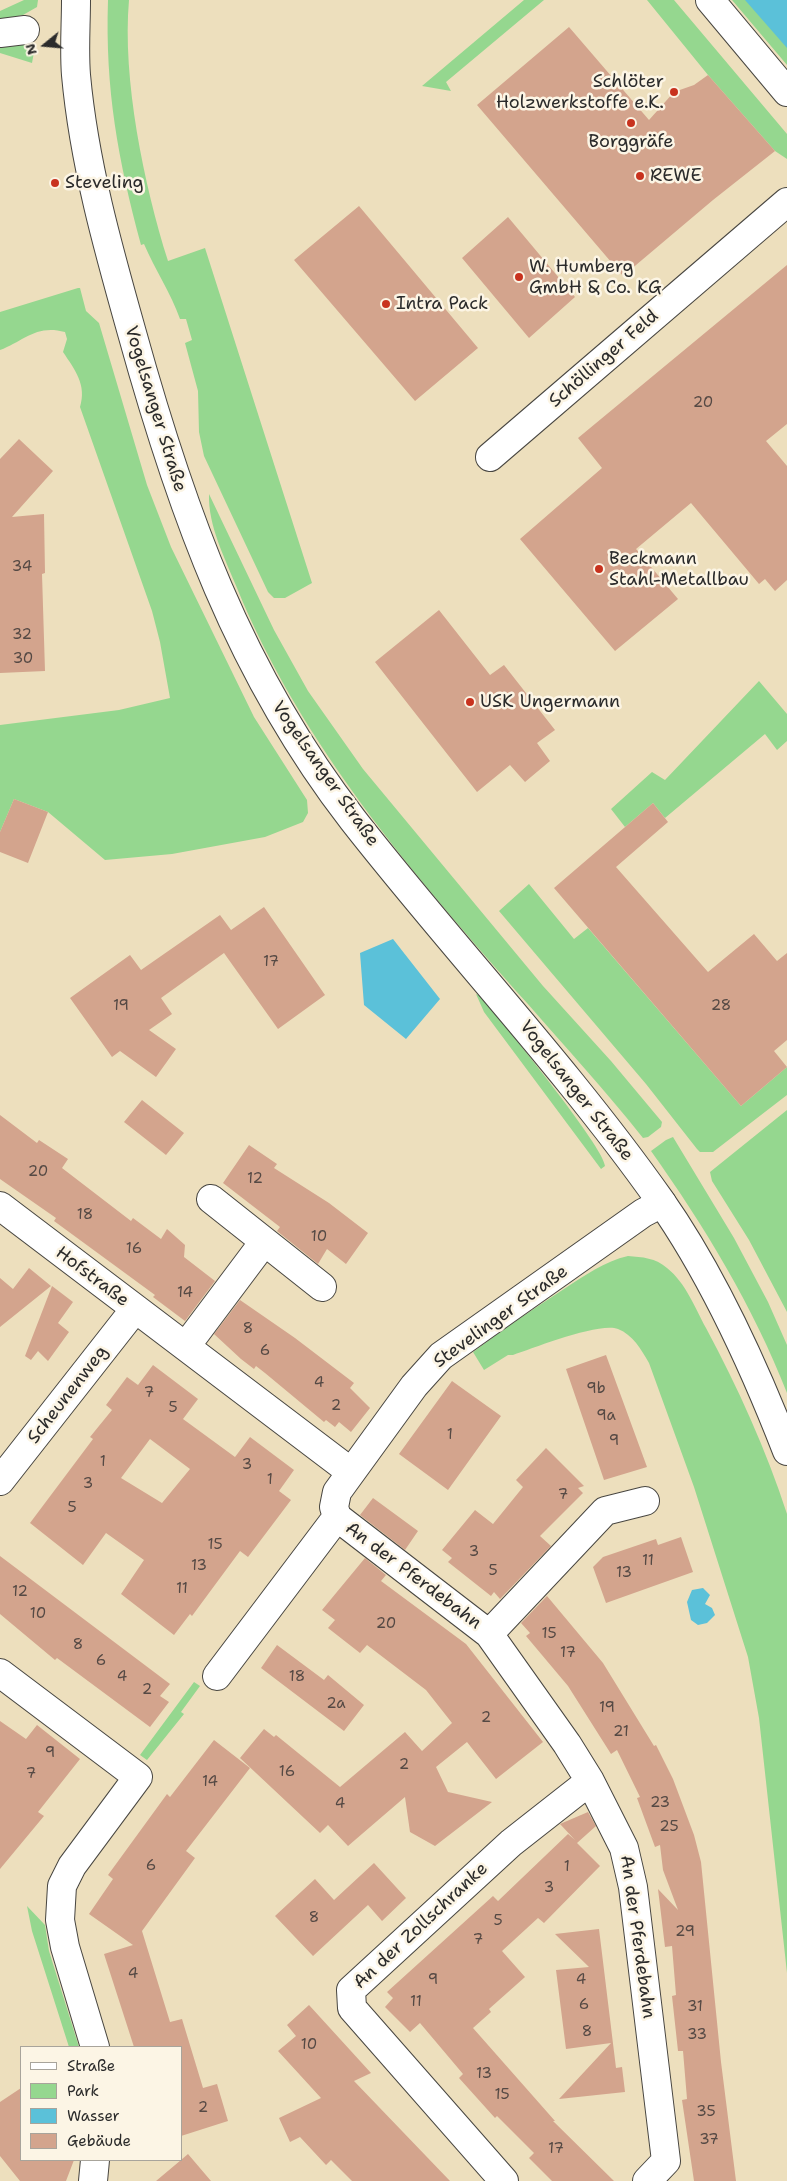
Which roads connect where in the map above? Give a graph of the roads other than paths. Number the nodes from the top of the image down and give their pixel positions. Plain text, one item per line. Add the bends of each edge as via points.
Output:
1 (76, 0) edge
2 (710, 0) edge
3 (787, 92) edge
4 (787, 202) edge
5 (490, 457) dead end
6 (211, 1199) dead end
7 (662, 1203) junction
8 (0, 1206) edge
9 (264, 1242) junction
10 (322, 1287) dead end
11 (136, 1309) junction
12 (186, 1346) junction
13 (787, 1451) edge
14 (351, 1472) junction
15 (0, 1481) edge
16 (644, 1501) dead end
17 (336, 1517) junction
18 (489, 1634) junction
19 (0, 1673) edge
20 (217, 1676) dead end
21 (590, 1781) junction
22 (95, 2046) edge
23 (95, 2161) edge
24 (93, 2181) edge
25 (504, 2181) edge
26 (646, 2181) edge

1 - 7 street, Vogelsanger Straße via 76,72 84,138 108,247 160,433 206,564 237,631 262,682 351,817 547,1053
2 - 3 street
4 - 5 street, Schöllinger Feld
6 - 9 street
7 - 13 street, Vogelsanger Straße via 709,1282 751,1364
7 - 14 street, Stevelinger Straße via 643,1213 441,1356 414,1386
8 - 11 street, Hofstraße
9 - 10 street
9 - 12 street
11 - 12 street, Hofstraße
11 - 15 street, Scheunenweg
12 - 14 street, Hofstraße
14 - 17 street, Stevelinger Straße via 337,1492
16 - 18 street, An der Pferdebahn via 605,1511
17 - 18 street, An der Pferdebahn
17 - 20 street
18 - 21 street, An der Pferdebahn
19 - 22 street via 138,1777 72,1866 62,1886 60,1920 65,1947
21 - 25 street, An der Zollschranke via 511,1843 351,1990 352,2008
21 - 26 street, An der Pferdebahn via 624,1848 633,1887 666,2161
23 - 24 street

